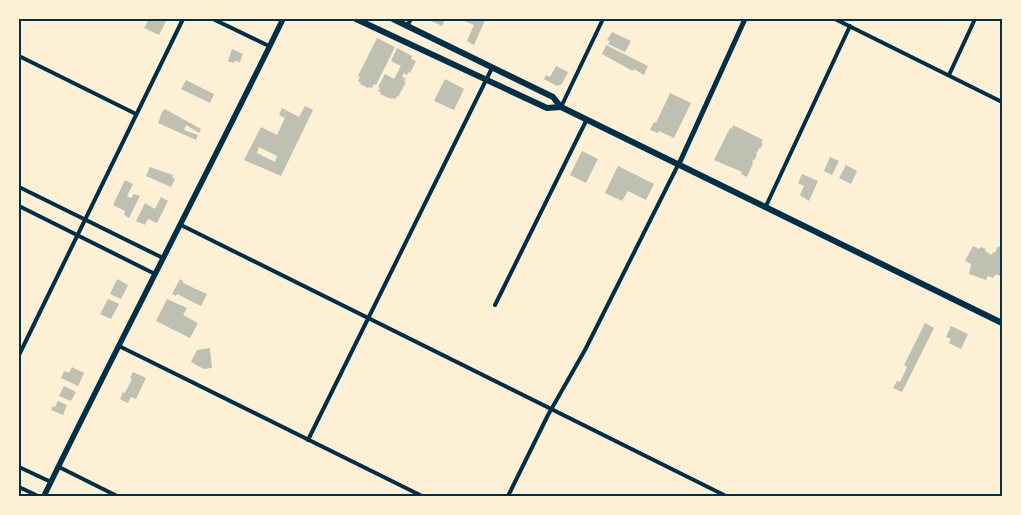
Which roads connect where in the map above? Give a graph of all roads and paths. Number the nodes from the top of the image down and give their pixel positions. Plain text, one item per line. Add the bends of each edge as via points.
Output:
1 (183, 19) edge
2 (214, 19) edge
3 (283, 19) edge
4 (356, 19) edge
5 (392, 19) edge
6 (411, 19) edge
7 (603, 19) edge
8 (745, 19) edge
9 (835, 19) edge
10 (976, 19) edge
11 (407, 26) junction
12 (850, 26) junction
13 (269, 46) junction
14 (19, 56) edge
15 (493, 67) junction
16 (949, 75) junction
17 (487, 79) junction
18 (1002, 102) edge
19 (561, 107) junction
20 (136, 114) junction
21 (587, 120) junction
22 (679, 164) junction
23 (19, 187) edge
24 (19, 206) edge
25 (766, 206) junction
26 (86, 220) junction
27 (181, 225) junction
28 (78, 236) junction
29 (164, 258) junction
30 (154, 274) junction
31 (495, 305) dead end
32 (368, 318) junction
33 (1002, 323) edge
34 (119, 346) junction
35 (19, 355) edge
36 (552, 410) junction
37 (308, 440) junction
38 (19, 467) edge
39 (59, 467) junction
40 (51, 482) junction
41 (19, 487) edge
42 (38, 496) edge
43 (44, 496) edge
44 (117, 496) edge
45 (422, 496) edge
46 (508, 496) edge
47 (726, 496) edge

1 - 20 street
2 - 13 street
3 - 13 main road
4 - 17 main road
5 - 11 main road
6 - 11 street
7 - 19 street
8 - 22 street
9 - 12 street
10 - 16 street
11 - 15 main road
12 - 16 street
12 - 25 street
13 - 27 main road
14 - 20 street
15 - 17 street
15 - 19 main road via 553,96
16 - 18 street
17 - 19 main road via 547,108
17 - 32 street
19 - 21 main road
20 - 26 street
21 - 22 main road
21 - 31 street
22 - 25 main road
22 - 36 street via 586,350
23 - 26 street
24 - 28 street
25 - 33 main road
26 - 28 street
26 - 29 street
27 - 29 main road
27 - 32 street
28 - 30 street
28 - 35 street
29 - 30 main road
30 - 34 main road
32 - 36 street
32 - 37 street
34 - 37 street
34 - 39 main road
36 - 46 street
36 - 47 street
37 - 45 street
38 - 40 street
39 - 40 main road
39 - 44 street
40 - 43 main road
41 - 42 street

